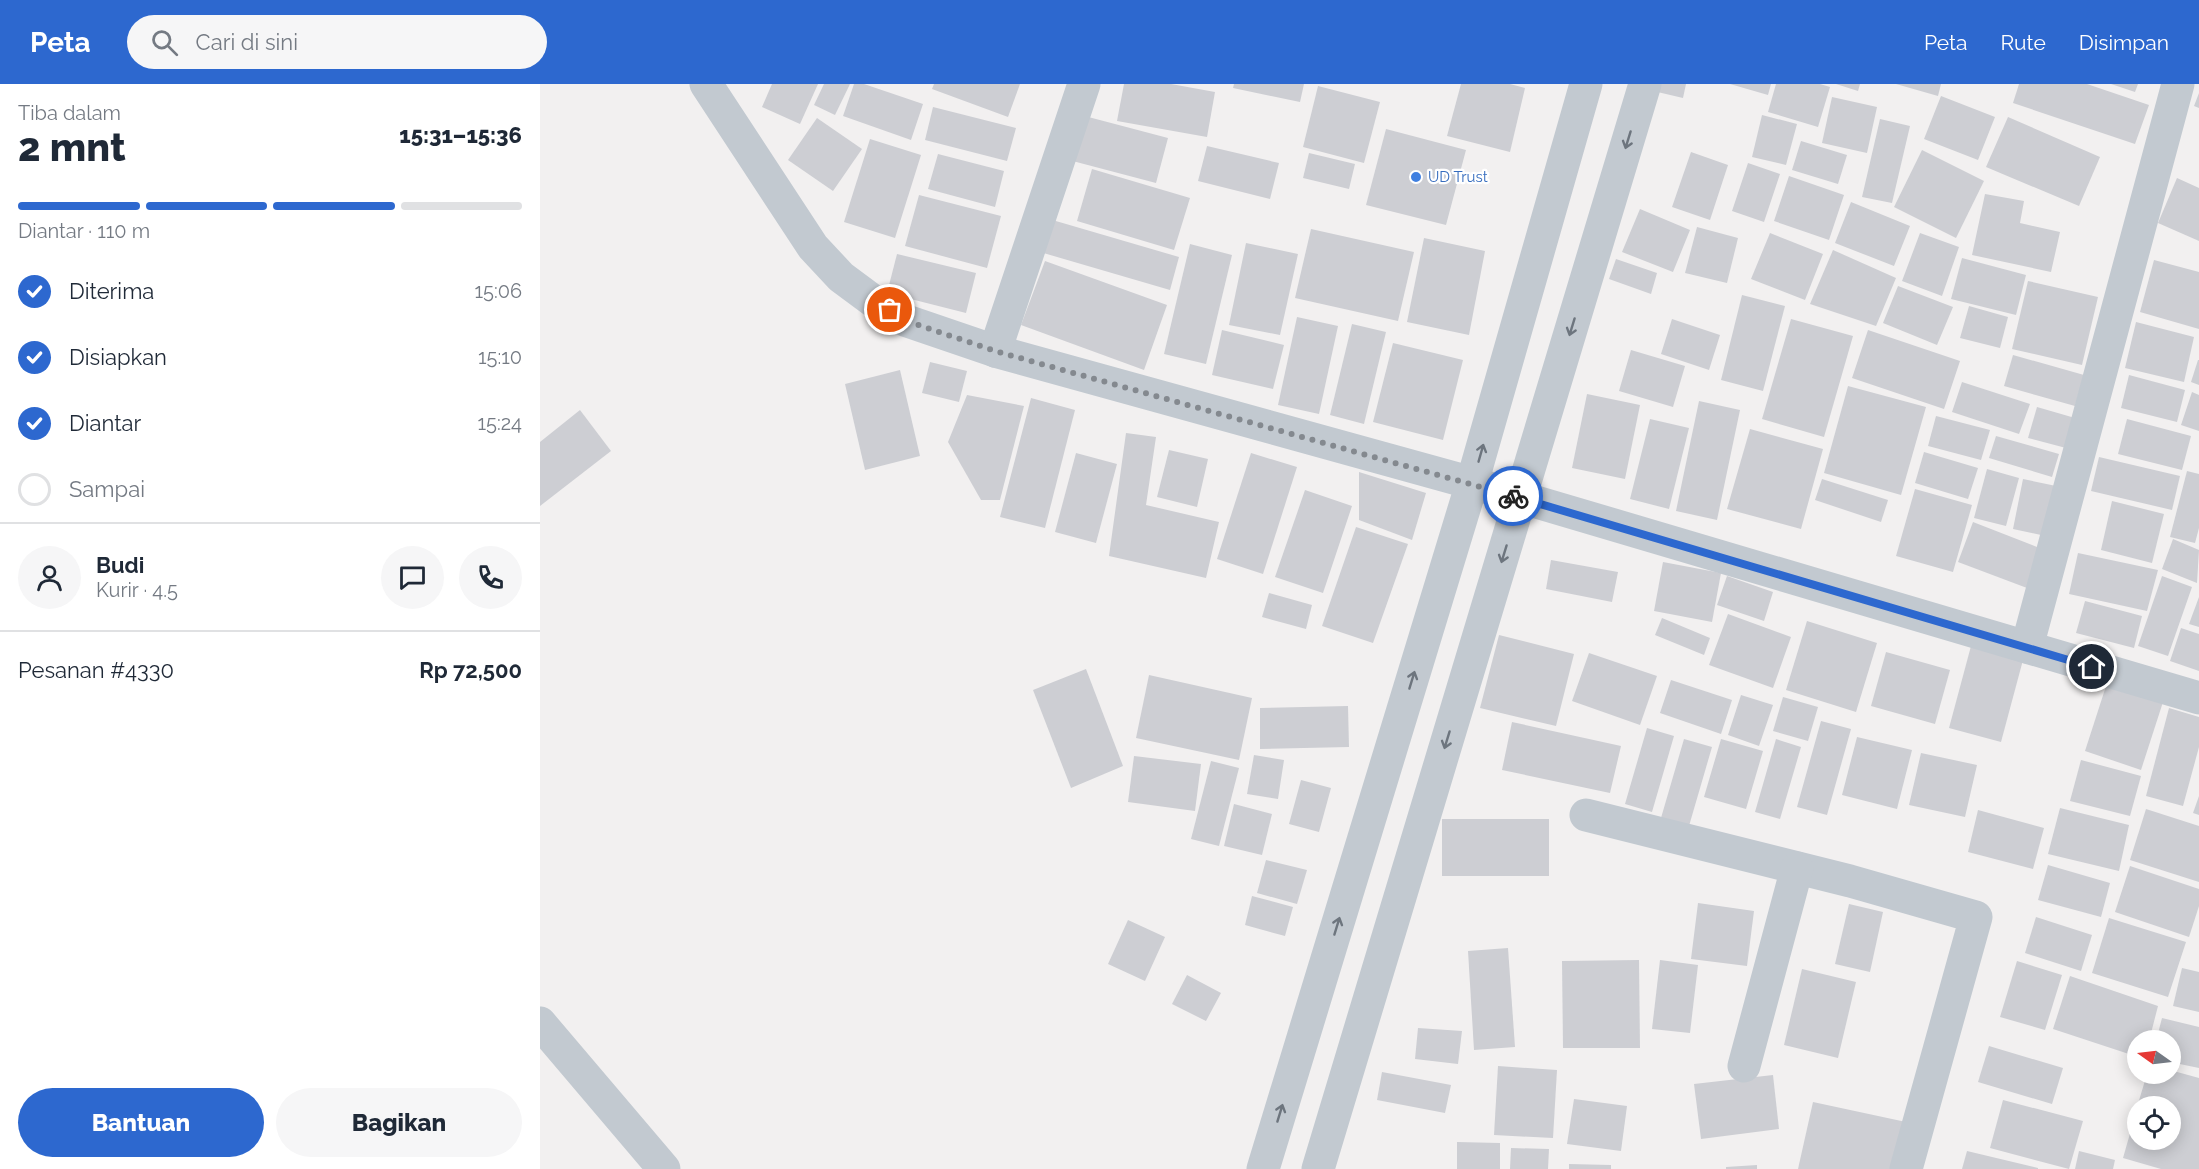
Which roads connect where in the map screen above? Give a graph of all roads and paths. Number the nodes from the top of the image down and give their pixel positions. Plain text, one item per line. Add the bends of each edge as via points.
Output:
1 (706, 84) edge
2 (1084, 84) edge
3 (1586, 84) edge
4 (1645, 84) edge
5 (2178, 84) edge
6 (995, 351) junction
7 (1472, 483) junction
8 (1521, 498) junction
9 (2027, 647) junction
10 (2199, 698) edge
11 (1586, 815) dead end
12 (1797, 868) junction
13 (540, 1023) edge
14 (1744, 1066) dead end
15 (664, 1169) edge
16 (1263, 1169) edge
17 (1318, 1169) edge
18 (1906, 1169) edge

1 - 6 street via 813,248 841,276 907,321
2 - 6 street
7 -> 3 street
4 -> 8 street
5 - 9 street
6 - 7 street
7 - 8 street
16 -> 7 street
8 - 9 street
8 -> 17 street
9 - 10 street
11 - 12 street
12 - 14 street
12 - 18 street via 1976,917
13 - 15 street

